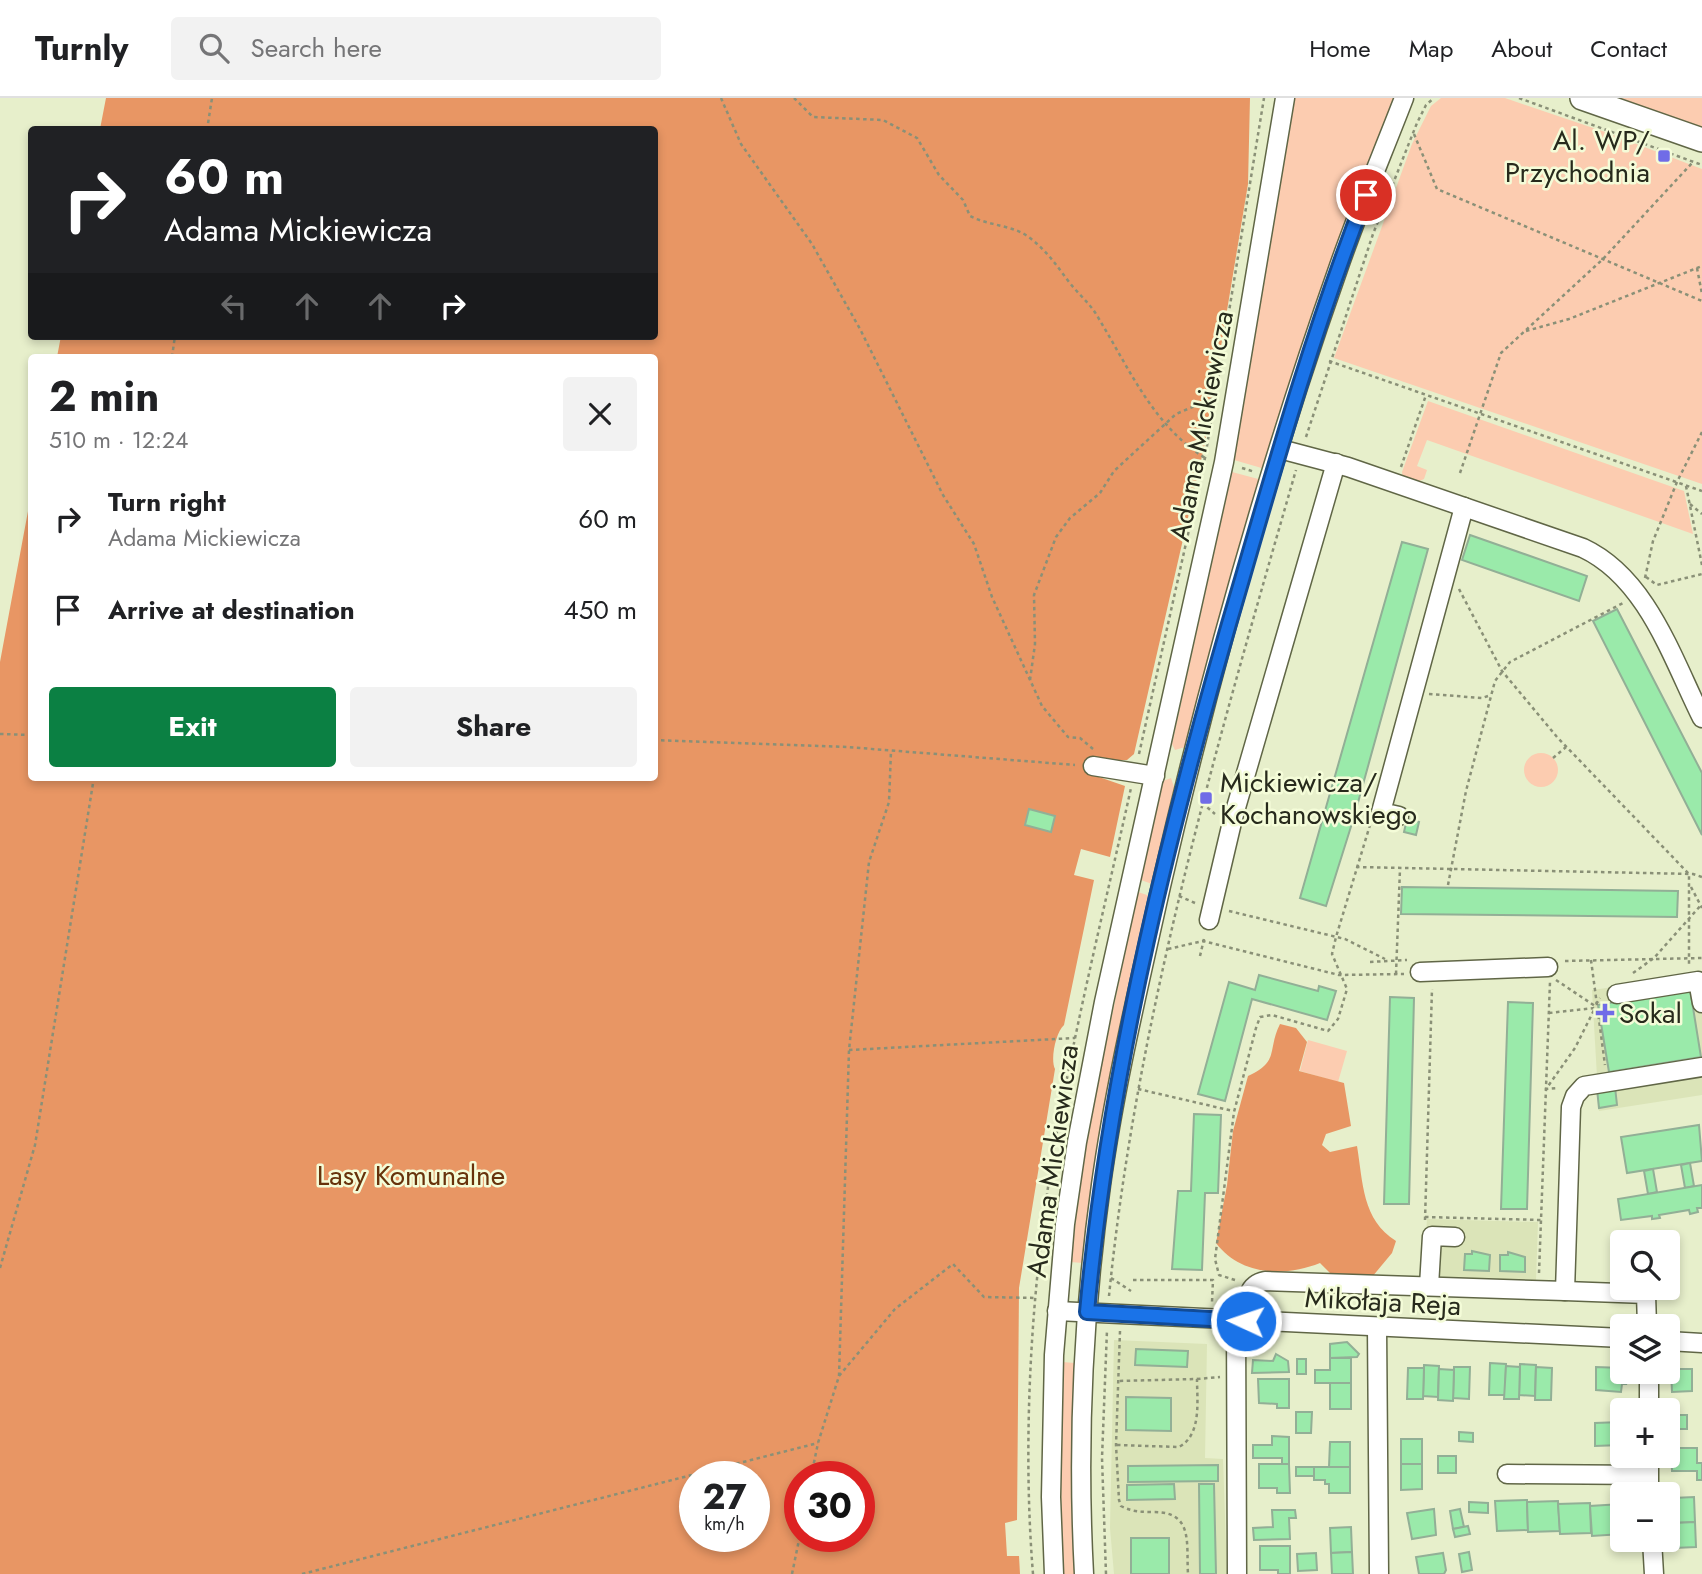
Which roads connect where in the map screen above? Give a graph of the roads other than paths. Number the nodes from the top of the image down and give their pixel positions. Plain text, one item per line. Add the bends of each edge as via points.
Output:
1 (1285, 98) edge
2 (1404, 98) edge
3 (1417, 98) edge
4 (1582, 98) edge
5 (1393, 126) junction
6 (1702, 140) edge
7 (1280, 449) junction
8 (1336, 463) junction
9 (1464, 507) junction
10 (1702, 718) edge
11 (1093, 766) road end
12 (1156, 769) junction
13 (1188, 770) junction
14 (1399, 816) dead end
15 (1210, 914) road end
16 (1548, 967) road end
17 (1426, 972) road end
18 (1617, 994) dead end
19 (1702, 1003) edge
20 (1702, 1066) edge
21 (1455, 1237) dead end
22 (1429, 1286) junction
23 (1565, 1292) junction
24 (1057, 1311) junction
25 (1087, 1312) junction
26 (1647, 1314) edge
27 (1241, 1320) junction
28 (1377, 1327) junction
29 (1610, 1337) edge
30 (1680, 1341) edge
31 (1702, 1343) edge
32 (1648, 1468) edge
33 (1507, 1474) dead end
34 (1648, 1475) junction
35 (1649, 1482) edge
36 (1653, 1552) edge
37 (1054, 1574) edge
38 (1084, 1574) edge
39 (1237, 1574) edge
40 (1379, 1574) edge
41 (1654, 1574) edge

1 - 12 street, Adama Mickiewicza via 1224,462
2 - 5 street, Adama Mickiewicza
3 - 5 street
4 - 6 main road
5 - 7 street, Adama Mickiewicza via 1339,266
7 - 8 street
7 - 13 street, Adama Mickiewicza
8 - 9 street
8 - 15 street via 1233,818
9 - 10 street via 1583,548 1639,586
9 - 14 street via 1381,811
11 - 12 street
12 - 13 street
12 - 24 street, Adama Mickiewicza via 1088,1077
13 - 25 street, Adama Mickiewicza via 1118,1086 1101,1183
16 - 17 street
18 - 19 street via 1698,981
20 - 23 street via 1584,1086 1578,1091 1571,1107
21 - 22 street via 1432,1236
22 - 23 street
22 - 27 street via 1265,1281 1252,1286
23 - 26 street via 1646,1294
24 - 25 street, Mikołaja Reja
24 - 37 street, Adama Mickiewicza via 1051,1429
25 - 27 street, Mikołaja Reja
25 - 38 street, Adama Mickiewicza via 1081,1436
27 - 28 street, Mikołaja Reja
27 - 39 street via 1234,1376
28 - 29 street, Mikołaja Reja
28 - 40 street
30 - 31 street
32 - 34 street
33 - 34 street
34 - 35 street
36 - 41 street

